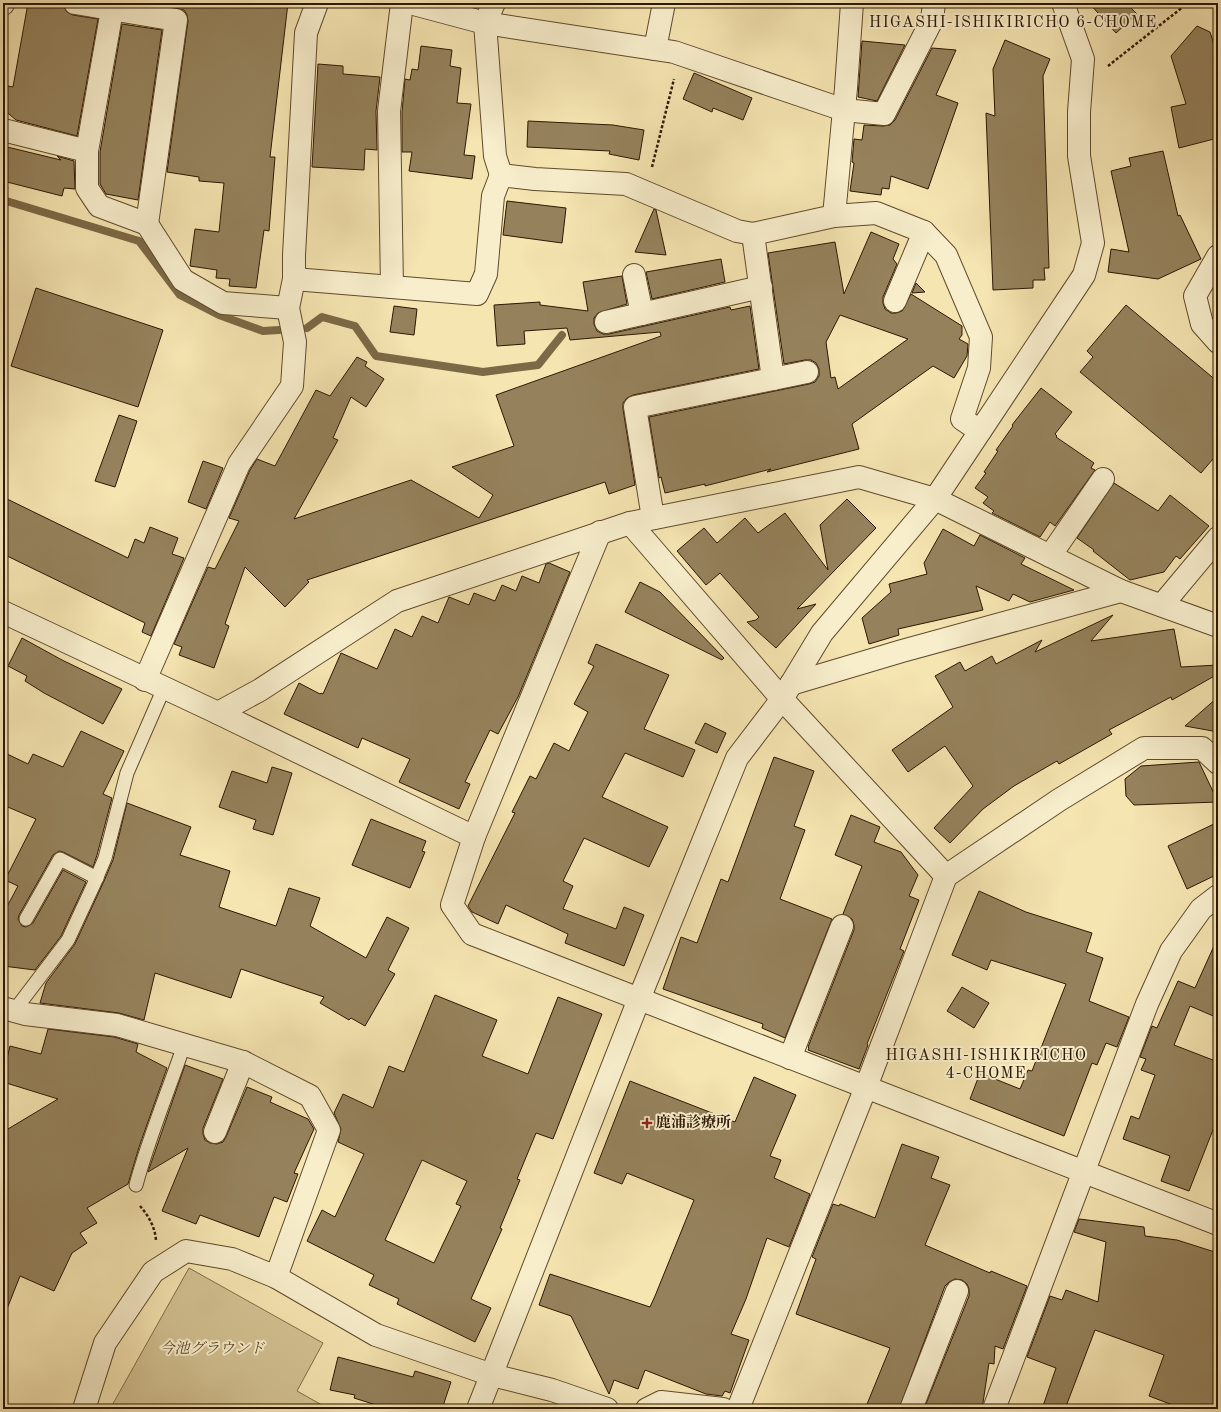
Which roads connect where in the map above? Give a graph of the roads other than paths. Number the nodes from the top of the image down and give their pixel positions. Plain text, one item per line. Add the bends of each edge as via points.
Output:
1 (75, 3) edge
2 (317, 3) edge
3 (494, 3) edge
4 (664, 3) edge
5 (852, 3) edge
6 (934, 3) edge
7 (1062, 3) edge
8 (414, 4) edge
9 (138, 9) edge
10 (112, 10) junction
11 (485, 23) junction
12 (655, 49) junction
13 (844, 110) junction
14 (3, 130) edge
15 (87, 151) junction
16 (501, 174) junction
17 (834, 216) junction
18 (147, 224) junction
19 (924, 232) junction
20 (753, 234) junction
21 (1218, 256) edge
22 (634, 275) dead end
23 (294, 279) junction
24 (392, 287) junction
25 (761, 287) junction
26 (895, 301) dead end
27 (288, 308) junction
28 (642, 314) junction
29 (606, 322) dead end
30 (1218, 342) edge
31 (807, 372) dead end
32 (773, 379) junction
33 (980, 431) junction
34 (1103, 478) dead end
35 (935, 499) junction
36 (653, 518) junction
37 (630, 523) junction
38 (600, 532) junction
39 (1218, 538) edge
40 (1050, 556) junction
41 (1121, 592) junction
42 (1162, 605) junction
43 (3, 612) edge
44 (1218, 626) edge
45 (155, 684) junction
46 (786, 692) junction
47 (218, 713) junction
48 (1218, 763) edge
49 (474, 837) junction
50 (946, 876) junction
51 (97, 878) junction
52 (1218, 896) edge
53 (26, 919) dead end
54 (842, 926) dead end
55 (639, 999) junction
56 (8, 1009) edge
57 (184, 1044) junction
58 (790, 1058) junction
59 (243, 1062) junction
60 (866, 1088) junction
61 (215, 1132) dead end
62 (1084, 1172) junction
63 (136, 1185) road end
64 (1218, 1224) edge
65 (276, 1277) junction
66 (957, 1291) dead end
67 (492, 1374) junction
68 (84, 1409) edge
69 (478, 1409) edge
70 (607, 1409) edge
71 (647, 1409) edge
72 (723, 1409) edge
73 (738, 1409) edge
74 (911, 1409) edge
75 (994, 1409) edge

1 - 10 street
2 - 23 street via 306,34
3 - 11 street
4 - 12 street
5 - 13 street
6 - 13 street via 932,20 884,114
7 - 33 street via 1083,59 1079,156 1093,243 1084,276
8 - 11 street
8 - 24 street via 389,111
9 - 10 street
9 - 18 street via 176,20
10 - 15 street
11 - 12 street
11 - 16 street via 495,156
12 - 13 street via 680,53
13 - 17 street
14 - 15 street
15 - 18 street via 87,188 99,206
16 - 20 street via 535,179 626,184 737,231
16 - 24 street via 493,196 486,274 476,294
17 - 19 street via 876,213
17 - 20 street
18 - 27 street via 183,280 223,303
19 - 26 street
19 - 33 street via 946,255 981,337 979,368 962,419
20 - 25 street
21 - 30 street via 1195,296 1202,324
22 - 28 street
23 - 24 street
23 - 27 street
25 - 28 street
25 - 32 street
27 - 45 street via 295,342 292,386 239,464
28 - 29 street
31 - 32 street
32 - 36 street via 635,407
33 - 35 street
34 - 40 street
35 - 36 street via 859,477
35 - 40 street
35 - 46 street via 822,633
36 - 37 street
37 - 38 street
37 - 46 street
38 - 47 street via 397,601 260,690
38 - 49 street
39 - 42 street
40 - 41 street
41 - 42 street
41 - 46 street via 902,651
42 - 44 street
43 - 45 street
45 - 47 street
45 - 51 lane
46 - 50 street
46 - 55 street via 738,758
47 - 49 street
48 - 50 street via 1202,748 1144,748 1059,800
49 - 55 street via 452,905 472,934
50 - 60 street
51 - 53 lane via 60,859
51 - 56 lane via 68,940
52 - 62 street via 1201,909 1171,951 1147,1004
54 - 58 street
55 - 58 street
55 - 67 street
56 - 57 street via 25,1014 117,1025
57 - 59 street
57 - 63 lane via 148,1142
58 - 60 street
59 - 61 street
59 - 65 street via 310,1096 329,1130
60 - 62 street
60 - 73 street
62 - 64 street
62 - 75 street
65 - 67 street via 376,1335
65 - 68 street via 232,1260 186,1251 159,1268 105,1343
66 - 74 street
67 - 69 street
67 - 70 street via 552,1390
71 - 72 street via 661,1402

